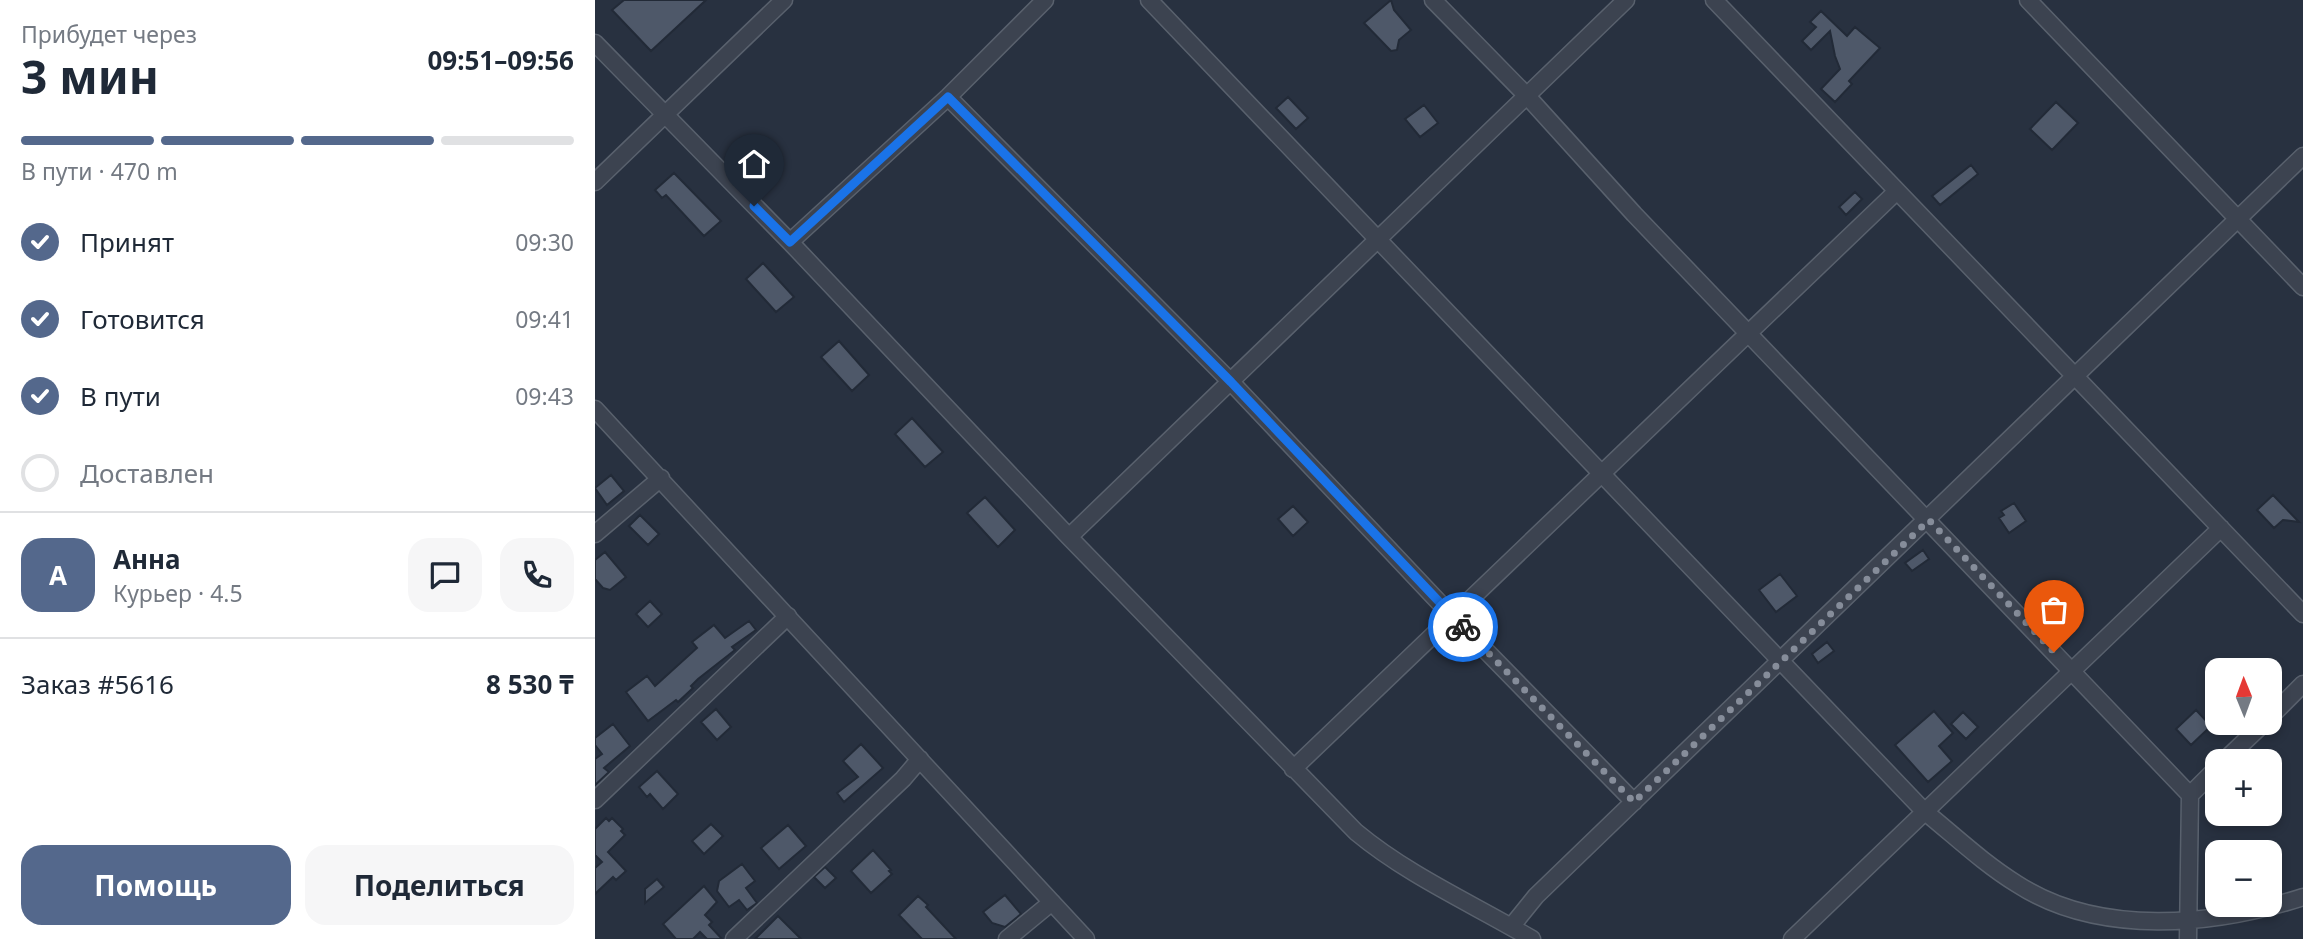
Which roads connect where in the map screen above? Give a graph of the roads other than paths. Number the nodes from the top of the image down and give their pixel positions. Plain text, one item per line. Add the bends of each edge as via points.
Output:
1 (784, 0) edge
2 (1045, 0) edge
3 (1149, 0) edge
4 (1433, 0) edge
5 (1626, 0) edge
6 (1714, 0) edge
7 (2028, 0) edge
8 (595, 43) edge
9 (1527, 96) junction
10 (948, 97) junction
11 (664, 114) junction
12 (2303, 156) edge
13 (595, 182) edge
14 (1897, 191) junction
15 (2237, 219) junction
16 (1377, 240) junction
17 (790, 242) junction
18 (2303, 287) edge
19 (1747, 333) junction
20 (2074, 377) junction
21 (1231, 382) junction
22 (595, 409) edge
23 (1602, 473) junction
24 (661, 478) junction
25 (1929, 520) junction
26 (2221, 528) junction
27 (595, 534) edge
28 (1069, 537) junction
29 (2303, 614) edge
30 (1451, 615) junction
31 (788, 616) junction
32 (1782, 661) junction
33 (2072, 671) junction
34 (2303, 684) edge
35 (2282, 705) edge
36 (2251, 735) edge
37 (2237, 749) edge
38 (920, 759) junction
39 (1293, 769) junction
40 (2205, 780) edge
41 (2190, 795) junction
42 (595, 800) edge
43 (1634, 802) junction
44 (1924, 811) junction
45 (2303, 897) edge
46 (1052, 902) junction
47 (2188, 920) junction
48 (1511, 927) junction
49 (734, 939) edge
50 (1007, 939) edge
51 (1086, 939) edge
52 (1532, 939) edge
53 (1792, 939) edge
54 (2188, 939) edge

1 - 11 street
2 - 10 street
3 - 16 street
4 - 9 street
5 - 9 street
6 - 14 street
7 - 15 street
8 - 11 street
9 - 16 street
9 - 19 street
10 - 17 street
10 - 21 street
11 - 13 street
11 - 17 street
12 - 15 street
14 - 19 street
14 - 20 street
15 - 18 street
15 - 20 street
16 - 21 street
16 - 23 street
17 - 28 street
19 - 23 street
19 - 25 street
20 - 25 street
20 - 26 street
21 - 28 street
21 - 30 street
22 - 24 street
23 - 30 street
23 - 32 street
24 - 27 street
24 - 31 street
25 - 32 street
25 - 33 street
26 - 29 street
26 - 33 street
28 - 39 street
30 - 39 street
30 - 43 street
31 - 38 street
31 - 42 street
32 - 43 street
32 - 44 street
33 - 41 street
33 - 44 street
34 - 35 street
36 - 37 street
38 - 46 street
38 - 49 street
39 - 48 street via 1380,852
40 - 41 street
41 - 47 street
43 - 48 street via 1536,896
44 - 47 street via 1997,871 2053,902 2105,918
44 - 53 street
45 - 47 street via 2273,907
46 - 50 street
46 - 51 street
47 - 54 street
48 - 52 street

